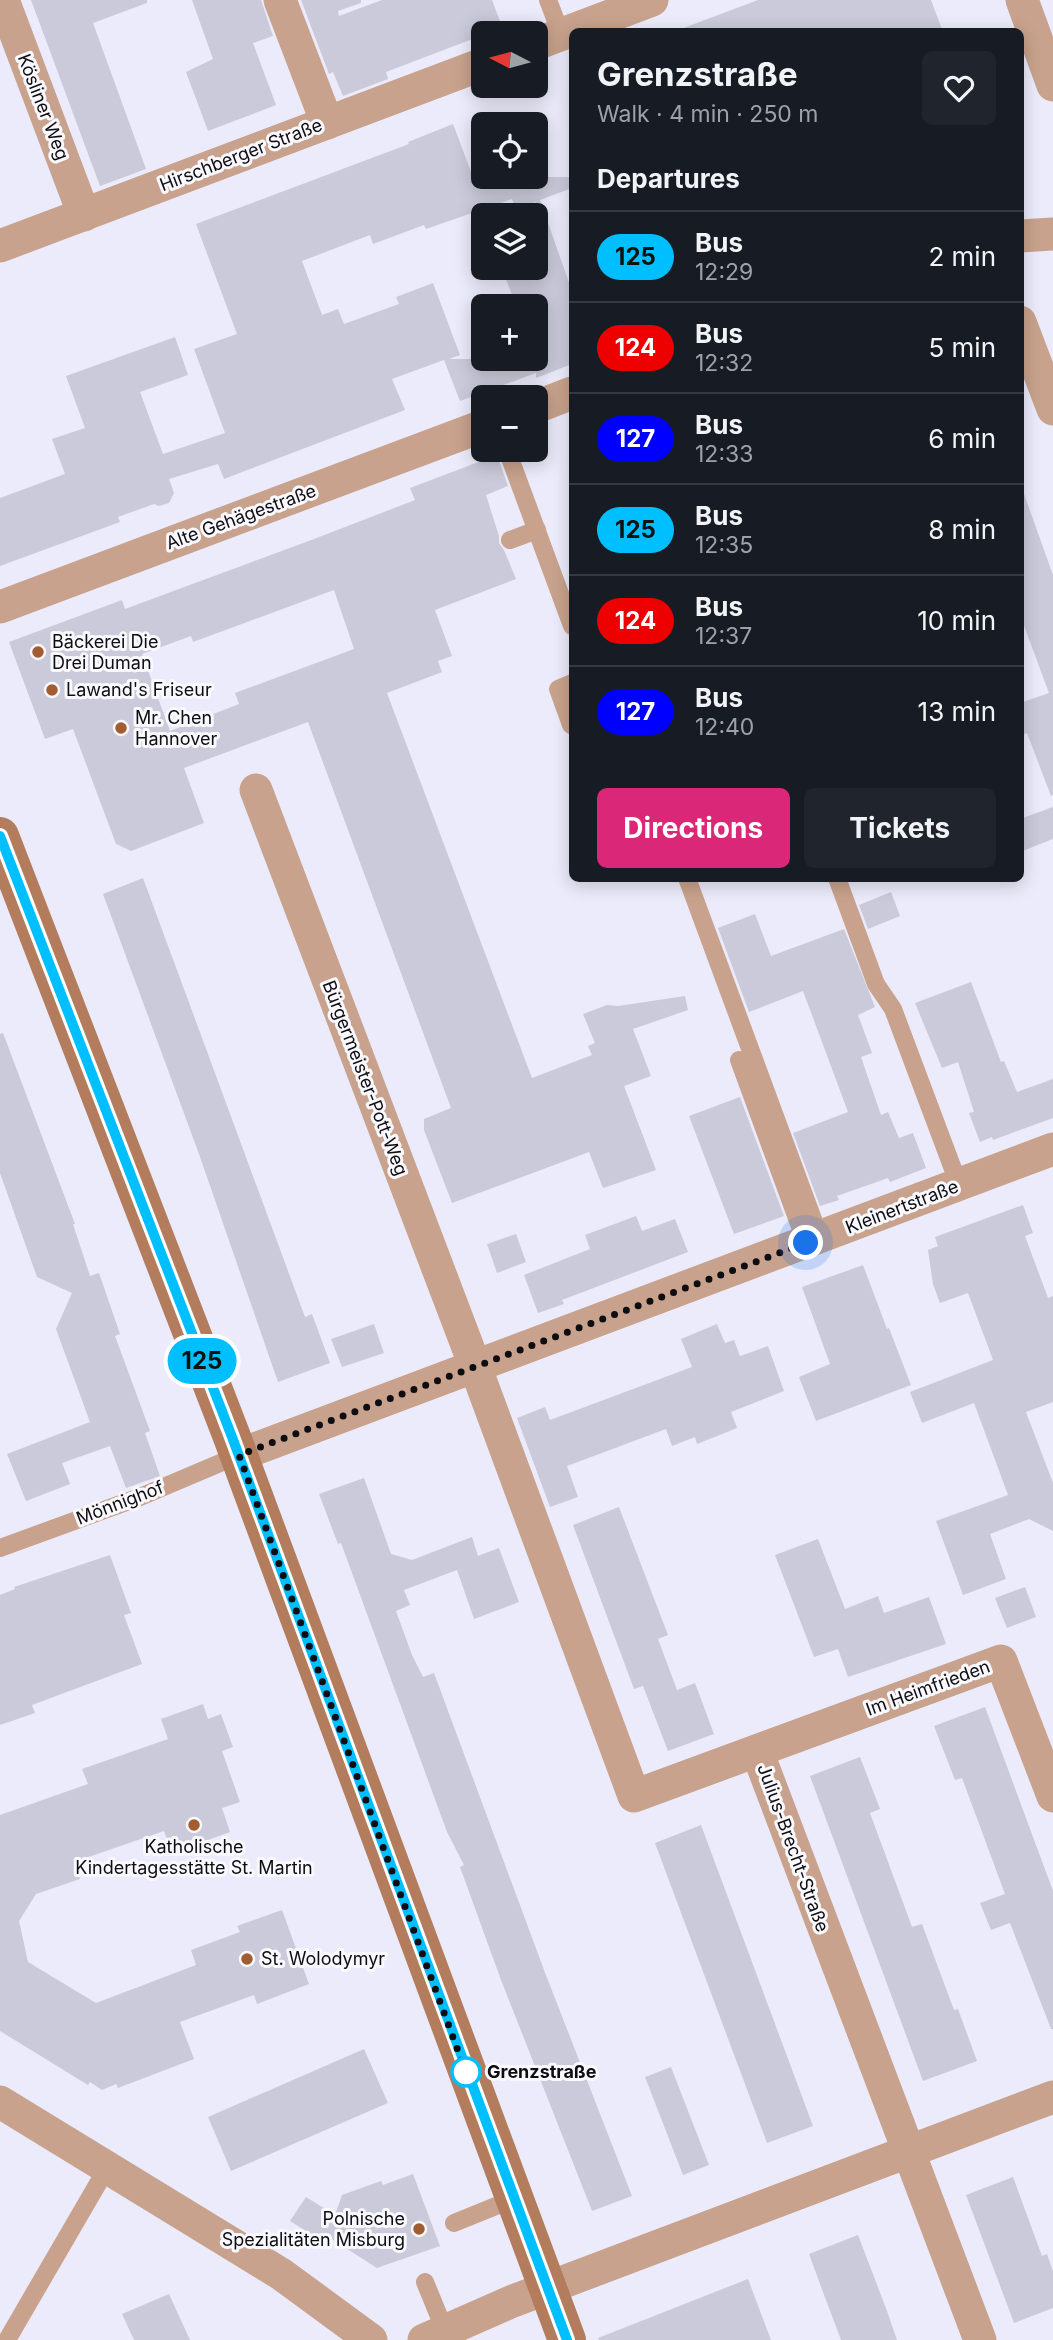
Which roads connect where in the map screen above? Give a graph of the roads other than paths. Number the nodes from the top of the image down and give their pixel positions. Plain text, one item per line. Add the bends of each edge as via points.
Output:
1 (3, 0) edge
2 (280, 0) edge
3 (548, 0) edge
4 (652, 0) edge
5 (1022, 0) edge
6 (548, 21) edge
7 (577, 28) edge
8 (569, 31) edge
9 (548, 39) edge
10 (471, 68) edge
11 (1053, 85) edge
12 (327, 122) junction
13 (84, 215) junction
14 (1053, 234) edge
15 (1024, 236) edge
16 (0, 246) edge
17 (1024, 332) edge
18 (569, 394) edge
19 (548, 402) edge
20 (1053, 408) edge
21 (471, 430) edge
22 (512, 462) edge
23 (537, 530) junction
24 (510, 540) dead end
25 (0, 607) edge
26 (569, 618) edge
27 (569, 684) edge
28 (569, 719) edge
29 (256, 790) dead end
30 (0, 836) edge
31 (688, 882) edge
32 (838, 882) edge
33 (738, 1060) dead end
34 (1053, 1149) edge
35 (958, 1185) junction
36 (813, 1240) junction
37 (475, 1366) junction
38 (239, 1455) junction
39 (0, 1548) edge
40 (757, 1751) junction
41 (1053, 1796) edge
42 (1053, 2097) edge
43 (0, 2102) edge
44 (909, 2151) junction
45 (107, 2168) junction
46 (513, 2199) junction
47 (454, 2222) dead end
48 (425, 2283) dead end
49 (547, 2288) junction
50 (435, 2336) edge
51 (7, 2340) edge
52 (371, 2340) edge
53 (567, 2340) edge
54 (979, 2340) edge

1 - 13 street, Kösliner Weg
2 - 12 street
3 - 6 lane
4 - 7 street
5 - 11 street
8 - 9 street
10 - 12 street, Hirschberger Straße
12 - 13 street, Hirschberger Straße
13 - 16 street, Hirschberger Straße
14 - 15 street
17 - 20 street
18 - 19 street
21 - 25 street, Alte Gehägestraße
22 - 23 lane
23 - 24 lane
23 - 26 lane
27 - 28 lane via 558,689
29 - 37 street, Bürgermeister-Pott-Weg
30 - 38 main road
31 - 36 lane
32 - 35 lane via 876,984 893,1009
33 - 36 lane
34 - 35 street, Kleinertstraße
35 - 36 street, Kleinertstraße
36 - 37 street, Kleinertstraße
37 - 38 street, Kleinertstraße
37 - 40 street, Julius-Brecht-Straße via 634,1797
38 - 39 lane, Mönnighof
38 - 46 main road
40 - 41 street, Im Heimfrieden via 1001,1661
40 - 44 street, Julius-Brecht-Straße
42 - 44 street
43 - 45 street
44 - 49 street
44 - 54 street, Julius-Brecht-Straße
45 - 51 lane
45 - 52 street via 281,2274
46 - 47 lane
46 - 49 main road
48 - 50 lane
49 - 50 street
49 - 53 main road

